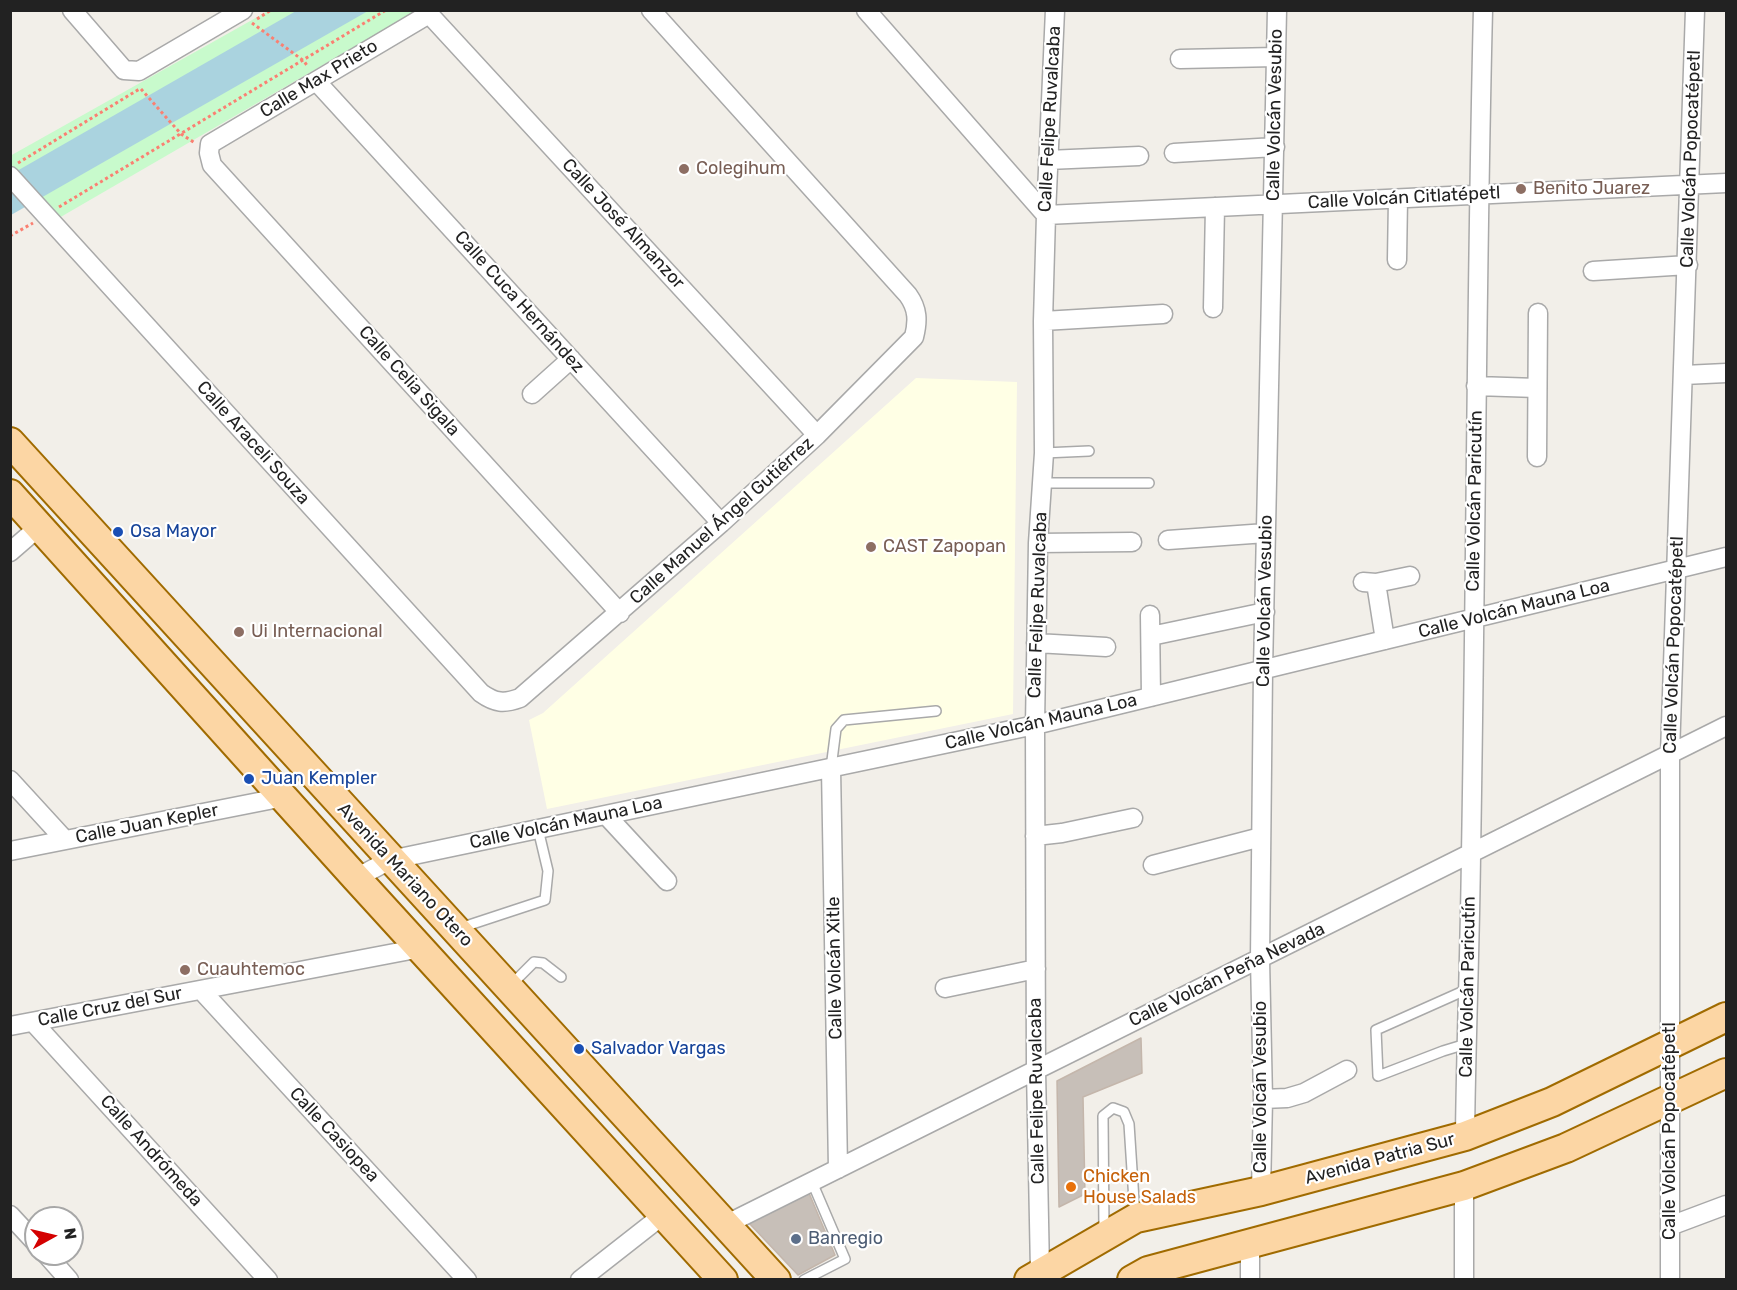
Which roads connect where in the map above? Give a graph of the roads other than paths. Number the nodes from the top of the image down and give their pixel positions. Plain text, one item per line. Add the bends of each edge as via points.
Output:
1 (72, 10) edge
2 (651, 10) edge
3 (866, 10) edge
4 (1055, 10) edge
5 (1277, 10) edge
6 (1484, 10) edge
7 (1695, 10) edge
8 (429, 14) joint
9 (247, 17) edge
10 (1276, 57) junction
11 (1180, 59) dead end
12 (316, 81) junction
13 (210, 144) joint
14 (1275, 147) junction
15 (1174, 153) dead end
16 (1140, 156) dead end
17 (1048, 160) junction
18 (10, 176) edge
19 (1726, 183) edge
20 (1691, 185) junction
21 (1479, 195) junction
22 (1398, 199) junction
23 (1274, 204) junction
24 (1215, 207) junction
25 (1046, 215) junction
26 (1397, 260) dead end
27 (1688, 265) junction
28 (1593, 271) dead end
29 (1213, 308) dead end
30 (1538, 313) dead end
31 (1163, 314) dead end
32 (1043, 321) junction
33 (571, 359) junction
34 (1726, 374) edge
35 (1683, 375) junction
36 (1476, 386) junction
37 (1537, 388) junction
38 (532, 394) dead end
39 (817, 435) junction
40 (10, 442) edge
41 (1089, 451) dead end
42 (1044, 453) junction
43 (1537, 457) dead end
44 (1042, 483) junction
45 (1149, 483) dead end
46 (10, 494) edge
47 (721, 523) junction
48 (40, 526) junction
49 (1266, 533) junction
50 (1168, 540) dead end
51 (1132, 542) dead end
52 (1038, 543) junction
53 (10, 552) edge
54 (1726, 557) edge
55 (1676, 570) junction
56 (1410, 576) dead end
57 (1265, 612) junction
58 (620, 613) junction
59 (1150, 615) dead end
60 (1473, 619) junction
61 (1151, 636) junction
62 (1385, 640) junction
63 (1036, 643) junction
64 (1106, 647) dead end
65 (1263, 670) junction
66 (1151, 697) junction
67 (500, 703) joint
68 (936, 711) dead end
69 (1035, 725) junction
70 (1726, 726) edge
71 (1670, 754) junction
72 (831, 768) junction
73 (10, 780) edge
74 (285, 797) junction
75 (606, 815) junction
76 (1133, 818) dead end
77 (538, 829) junction
78 (1035, 836) junction
79 (1261, 837) junction
80 (65, 840) junction
81 (10, 851) edge
82 (1472, 853) junction
83 (390, 860) junction
84 (1153, 865) dead end
85 (356, 878) junction
86 (667, 881) dead end
87 (455, 930) junction
88 (421, 948) junction
89 (1260, 959) junction
90 (1036, 969) junction
91 (561, 977) dead end
92 (509, 988) junction
93 (945, 988) dead end
94 (1468, 989) junction
95 (201, 990) junction
96 (1726, 1017) edge
97 (33, 1022) junction
98 (10, 1026) edge
99 (1466, 1044) junction
100 (1670, 1044) junction
101 (1036, 1070) junction
102 (1347, 1070) dead end
103 (1726, 1073) edge
104 (1263, 1099) junction
105 (1670, 1101) junction
106 (1465, 1136) junction
107 (838, 1169) junction
108 (812, 1182) junction
109 (1464, 1186) junction
110 (1261, 1191) junction
111 (1726, 1205) edge
112 (10, 1215) edge
113 (663, 1215) junction
114 (1136, 1218) junction
115 (727, 1224) junction
116 (1670, 1226) junction
117 (24, 1230) edge
118 (1104, 1236) junction
119 (1250, 1244) junction
120 (57, 1266) edge
121 (1034, 1275) edge
122 (69, 1280) edge
123 (268, 1280) edge
124 (466, 1280) edge
125 (580, 1280) edge
126 (723, 1280) edge
127 (776, 1280) edge
128 (804, 1280) edge
129 (1132, 1280) edge
130 (1250, 1280) edge
131 (1464, 1280) edge
132 (1670, 1280) edge

1 - 9 street via 124,70 140,80
2 - 39 street, Calle Manuel Ángel Gutiérrez via 914,304 914,337
3 - 25 street
4 - 17 street, Calle Felipe Ruvalcaba
5 - 10 street, Calle Volcán Vesubio
6 - 21 street, Calle Volcán Paricutín
7 - 20 street, Calle Volcán Popocatépetl
8 - 12 street, Calle Max Prieto
8 - 39 street, Calle José Almanzor
10 - 11 street
10 - 14 street, Calle Volcán Vesubio
12 - 13 street, Calle Max Prieto
12 - 33 street, Calle Cuca Hernández
13 - 58 street, Calle Celia Sigala via 212,165
14 - 15 street
14 - 23 street, Calle Volcán Vesubio
16 - 17 street
17 - 25 street, Calle Felipe Ruvalcaba
18 - 67 street, Calle Araceli Souza via 481,693
19 - 20 street, Calle Volcán Citlatépetl
20 - 21 street, Calle Volcán Citlatépetl
20 - 27 street, Calle Volcán Popocatépetl
21 - 22 street, Calle Volcán Citlatépetl
21 - 36 street, Calle Volcán Paricutín
22 - 23 street, Calle Volcán Citlatépetl
22 - 26 street
23 - 24 street, Calle Volcán Citlatépetl
23 - 49 street, Calle Volcán Vesubio
24 - 25 street, Calle Volcán Citlatépetl
24 - 29 street
25 - 32 street, Calle Felipe Ruvalcaba
27 - 28 street
27 - 35 street, Calle Volcán Popocatépetl
30 - 37 street
31 - 32 street
32 - 42 street, Calle Felipe Ruvalcaba
33 - 38 street
33 - 47 street, Calle Cuca Hernández
34 - 35 street
35 - 55 street, Calle Volcán Popocatépetl
36 - 37 street
36 - 60 street, Calle Volcán Paricutín
37 - 43 street
39 - 47 street, Calle Manuel Ángel Gutiérrez
40 - 83 main road, Avenida Mariano Otero
41 - 42 lane
42 - 44 street, Calle Felipe Ruvalcaba
44 - 45 lane
44 - 52 street, Calle Felipe Ruvalcaba
46 - 48 main road, Avenida Mariano Otero
47 - 58 street, Calle Manuel Ángel Gutiérrez
48 - 53 street
48 - 74 main road, Avenida Mariano Otero
49 - 50 street
49 - 57 street, Calle Volcán Vesubio
51 - 52 street
52 - 63 street, Calle Felipe Ruvalcaba
54 - 55 street, Calle Volcán Mauna Loa
55 - 60 street, Calle Volcán Mauna Loa
55 - 71 street, Calle Volcán Popocatépetl
56 - 62 street via 1370,583
57 - 61 street
57 - 65 street, Calle Volcán Vesubio
58 - 67 street, Calle Manuel Ángel Gutiérrez via 520,699
59 - 61 street
60 - 62 street, Calle Volcán Mauna Loa
60 - 82 street, Calle Volcán Paricutín
61 - 66 street
62 - 65 street, Calle Volcán Mauna Loa
63 - 64 street
63 - 69 street, Calle Felipe Ruvalcaba
65 - 66 street, Calle Volcán Mauna Loa
65 - 79 street, Calle Volcán Vesubio
66 - 69 street, Calle Volcán Mauna Loa
68 - 72 lane via 844,720 836,729
69 - 72 street, Calle Volcán Mauna Loa
69 - 78 street, Calle Felipe Ruvalcaba
70 - 71 street, Calle Volcán Peña Nevada
71 - 82 street, Calle Volcán Peña Nevada
71 - 100 street, Calle Volcán Popocatépetl
72 - 75 street, Calle Volcán Mauna Loa
72 - 107 street, Calle Volcán Xitle
73 - 80 street
74 - 80 street, Calle Juan Kepler
74 - 85 main road, Avenida Mariano Otero
75 - 77 street, Calle Volcán Mauna Loa
75 - 86 street
76 - 78 street
77 - 83 street, Calle Volcán Mauna Loa
77 - 87 lane via 548,871 545,900
78 - 90 street, Calle Felipe Ruvalcaba
79 - 84 street
79 - 89 street, Calle Volcán Vesubio
80 - 81 street, Calle Juan Kepler
82 - 89 street, Calle Volcán Peña Nevada
82 - 94 street, Calle Volcán Paricutín
83 - 85 street, Calle Volcán Mauna Loa
83 - 87 main road, Avenida Mariano Otero
85 - 88 main road, Avenida Mariano Otero
87 - 92 main road, Avenida Mariano Otero
88 - 95 street, Calle Cruz del Sur
88 - 113 main road, Avenida Mariano Otero
89 - 101 street, Calle Volcán Peña Nevada
89 - 104 street, Calle Volcán Vesubio
90 - 93 street
90 - 101 street, Calle Felipe Ruvalcaba
91 - 92 lane via 543,963 534,962
92 - 115 main road, Avenida Mariano Otero
94 - 99 street, Calle Volcán Paricutín
94 - 99 lane via 1376,1030 1378,1076
95 - 97 street, Calle Cruz del Sur
95 - 124 street, Calle Casiopea
96 - 100 main road, Avenida Patria Sur
97 - 98 street, Calle Cruz del Sur
97 - 123 street, Calle Andrómeda
99 - 106 street, Calle Volcán Paricutín
100 - 105 street, Calle Volcán Popocatépetl
100 - 106 main road, Avenida Patria Sur via 1552,1102
101 - 107 street, Calle Volcán Peña Nevada
101 - 121 street, Calle Felipe Ruvalcaba
102 - 104 street via 1304,1093
103 - 105 main road
104 - 110 street, Calle Volcán Vesubio
105 - 109 main road via 1566,1148
105 - 116 street, Calle Volcán Popocatépetl
106 - 110 main road, Avenida Patria Sur
107 - 108 street, Calle Volcán Peña Nevada
108 - 115 street, Calle Volcán Peña Nevada
108 - 128 lane via 844,1259
109 - 119 main road
109 - 131 street
110 - 114 main road, Avenida Patria Sur
111 - 116 street
112 - 117 street
113 - 125 street
113 - 126 main road, Avenida Mariano Otero
114 - 118 main road, Avenida Patria Sur
114 - 118 lane via 1129,1124 1124,1112 1113,1108 1103,1116
115 - 127 main road, Avenida Mariano Otero
116 - 132 street, Calle Volcán Popocatépetl
118 - 121 main road, Avenida Patria Sur
119 - 129 main road via 1148,1271
119 - 130 street
120 - 122 street

